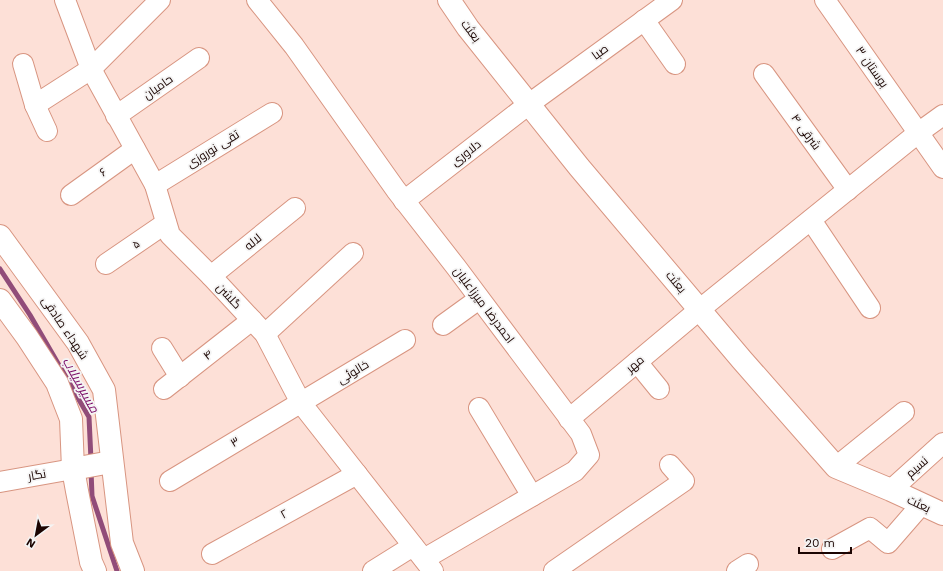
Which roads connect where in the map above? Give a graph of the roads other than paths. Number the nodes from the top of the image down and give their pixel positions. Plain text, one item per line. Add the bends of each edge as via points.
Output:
1 (65, 0) edge
2 (160, 0) edge
3 (257, 0) edge
4 (449, 0) edge
5 (672, 0) edge
6 (825, 0) edge
7 (644, 20) junction
8 (199, 58) dead end
9 (23, 64) dead end
10 (675, 64) dead end
11 (91, 69) junction
12 (764, 74) dead end
13 (528, 104) junction
14 (35, 105) junction
15 (272, 113) dead end
16 (943, 115) edge
17 (116, 116) junction
18 (47, 130) dead end
19 (918, 133) junction
20 (135, 149) junction
21 (943, 168) edge
22 (155, 185) junction
23 (848, 190) junction
24 (70, 195) dead end
25 (404, 201) junction
26 (295, 208) dead end
27 (811, 220) junction
28 (166, 223) junction
29 (0, 236) edge
30 (353, 253) dead end
31 (106, 264) dead end
32 (211, 276) junction
33 (480, 299) junction
34 (0, 300) edge
35 (870, 308) dead end
36 (700, 310) junction
37 (443, 325) dead end
38 (258, 327) junction
39 (405, 340) dead end
40 (162, 348) dead end
41 (637, 362) junction
42 (180, 377) junction
43 (164, 389) dead end
44 (659, 389) dead end
45 (301, 403) junction
46 (479, 408) dead end
47 (904, 412) dead end
48 (569, 419) junction
49 (943, 444) edge
50 (112, 462) junction
51 (670, 465) dead end
52 (836, 467) junction
53 (74, 468) junction
54 (357, 474) junction
55 (170, 481) dead end
56 (0, 482) edge
57 (891, 490) junction
58 (532, 496) junction
59 (921, 505) junction
60 (943, 514) edge
61 (832, 549) dead end
62 (212, 554) dead end
63 (423, 559) edge
64 (95, 571) edge
65 (133, 571) edge
66 (373, 571) edge
67 (554, 571) edge

1 - 11 street, گلشن
2 - 11 street
3 - 25 street, احمدرضا میرزاعلیان via 294,46
4 - 13 main road, بعثت
5 - 7 street, صبا
6 - 19 street, بوستان ۳
7 - 10 street
7 - 13 street, صبا
8 - 17 street, حامیان
9 - 14 street
11 - 14 street
11 - 17 street, گلشن
12 - 23 street, ۴ شرقی
13 - 25 street, دلاوری
13 - 36 main road, بعثت
14 - 18 street
15 - 22 street, تقی نوروزی
16 - 19 street, مهر
17 - 20 street, گلشن
19 - 21 street, بوستان ۳
19 - 23 street, مهر
20 - 22 street, گلشن
20 - 24 street, ۶
22 - 28 street, گلشن
23 - 27 street, مهر
25 - 33 street, احمدرضا میرزاعلیان
26 - 32 street, لاله
27 - 35 street
27 - 36 street, مهر
28 - 31 street, ۵
28 - 32 street, گلشن via 170,235
29 - 50 main road, شهداء صادقی via 78,343 104,390
30 - 38 street, ۴
32 - 38 street, گلشن
33 - 37 street
33 - 48 street, احمدرضا میرزاعلیان
34 - 53 main road via 57,383 70,419
36 - 41 street, مهر
36 - 52 main road, بعثت
38 - 42 street, ۴
38 - 45 street, گلشن
39 - 45 street, خالوئی
40 - 42 street
41 - 44 street
41 - 48 street, مهر
42 - 43 street, ۴
45 - 54 street, گلشن
45 - 55 street, ۳
46 - 58 street
47 - 52 street
48 - 58 street, احمدرضا میرزاعلیان via 581,434 589,455 575,471
49 - 57 street, نسیم
50 - 53 main road
50 - 65 main road, شهداء صادقی via 122,543
51 - 67 street via 684,481
52 - 57 main road, بعثت
53 - 56 street, نگار
53 - 64 main road via 76,491
54 - 62 street, ۲
54 - 63 street, گلشن
57 - 59 main road, بعثت
58 - 63 street, احمدرضا میرزاعلیان
59 - 60 main road, بعثت
59 - 61 street via 888,543 870,528
63 - 66 street, احمدرضا میرزاعلیان

